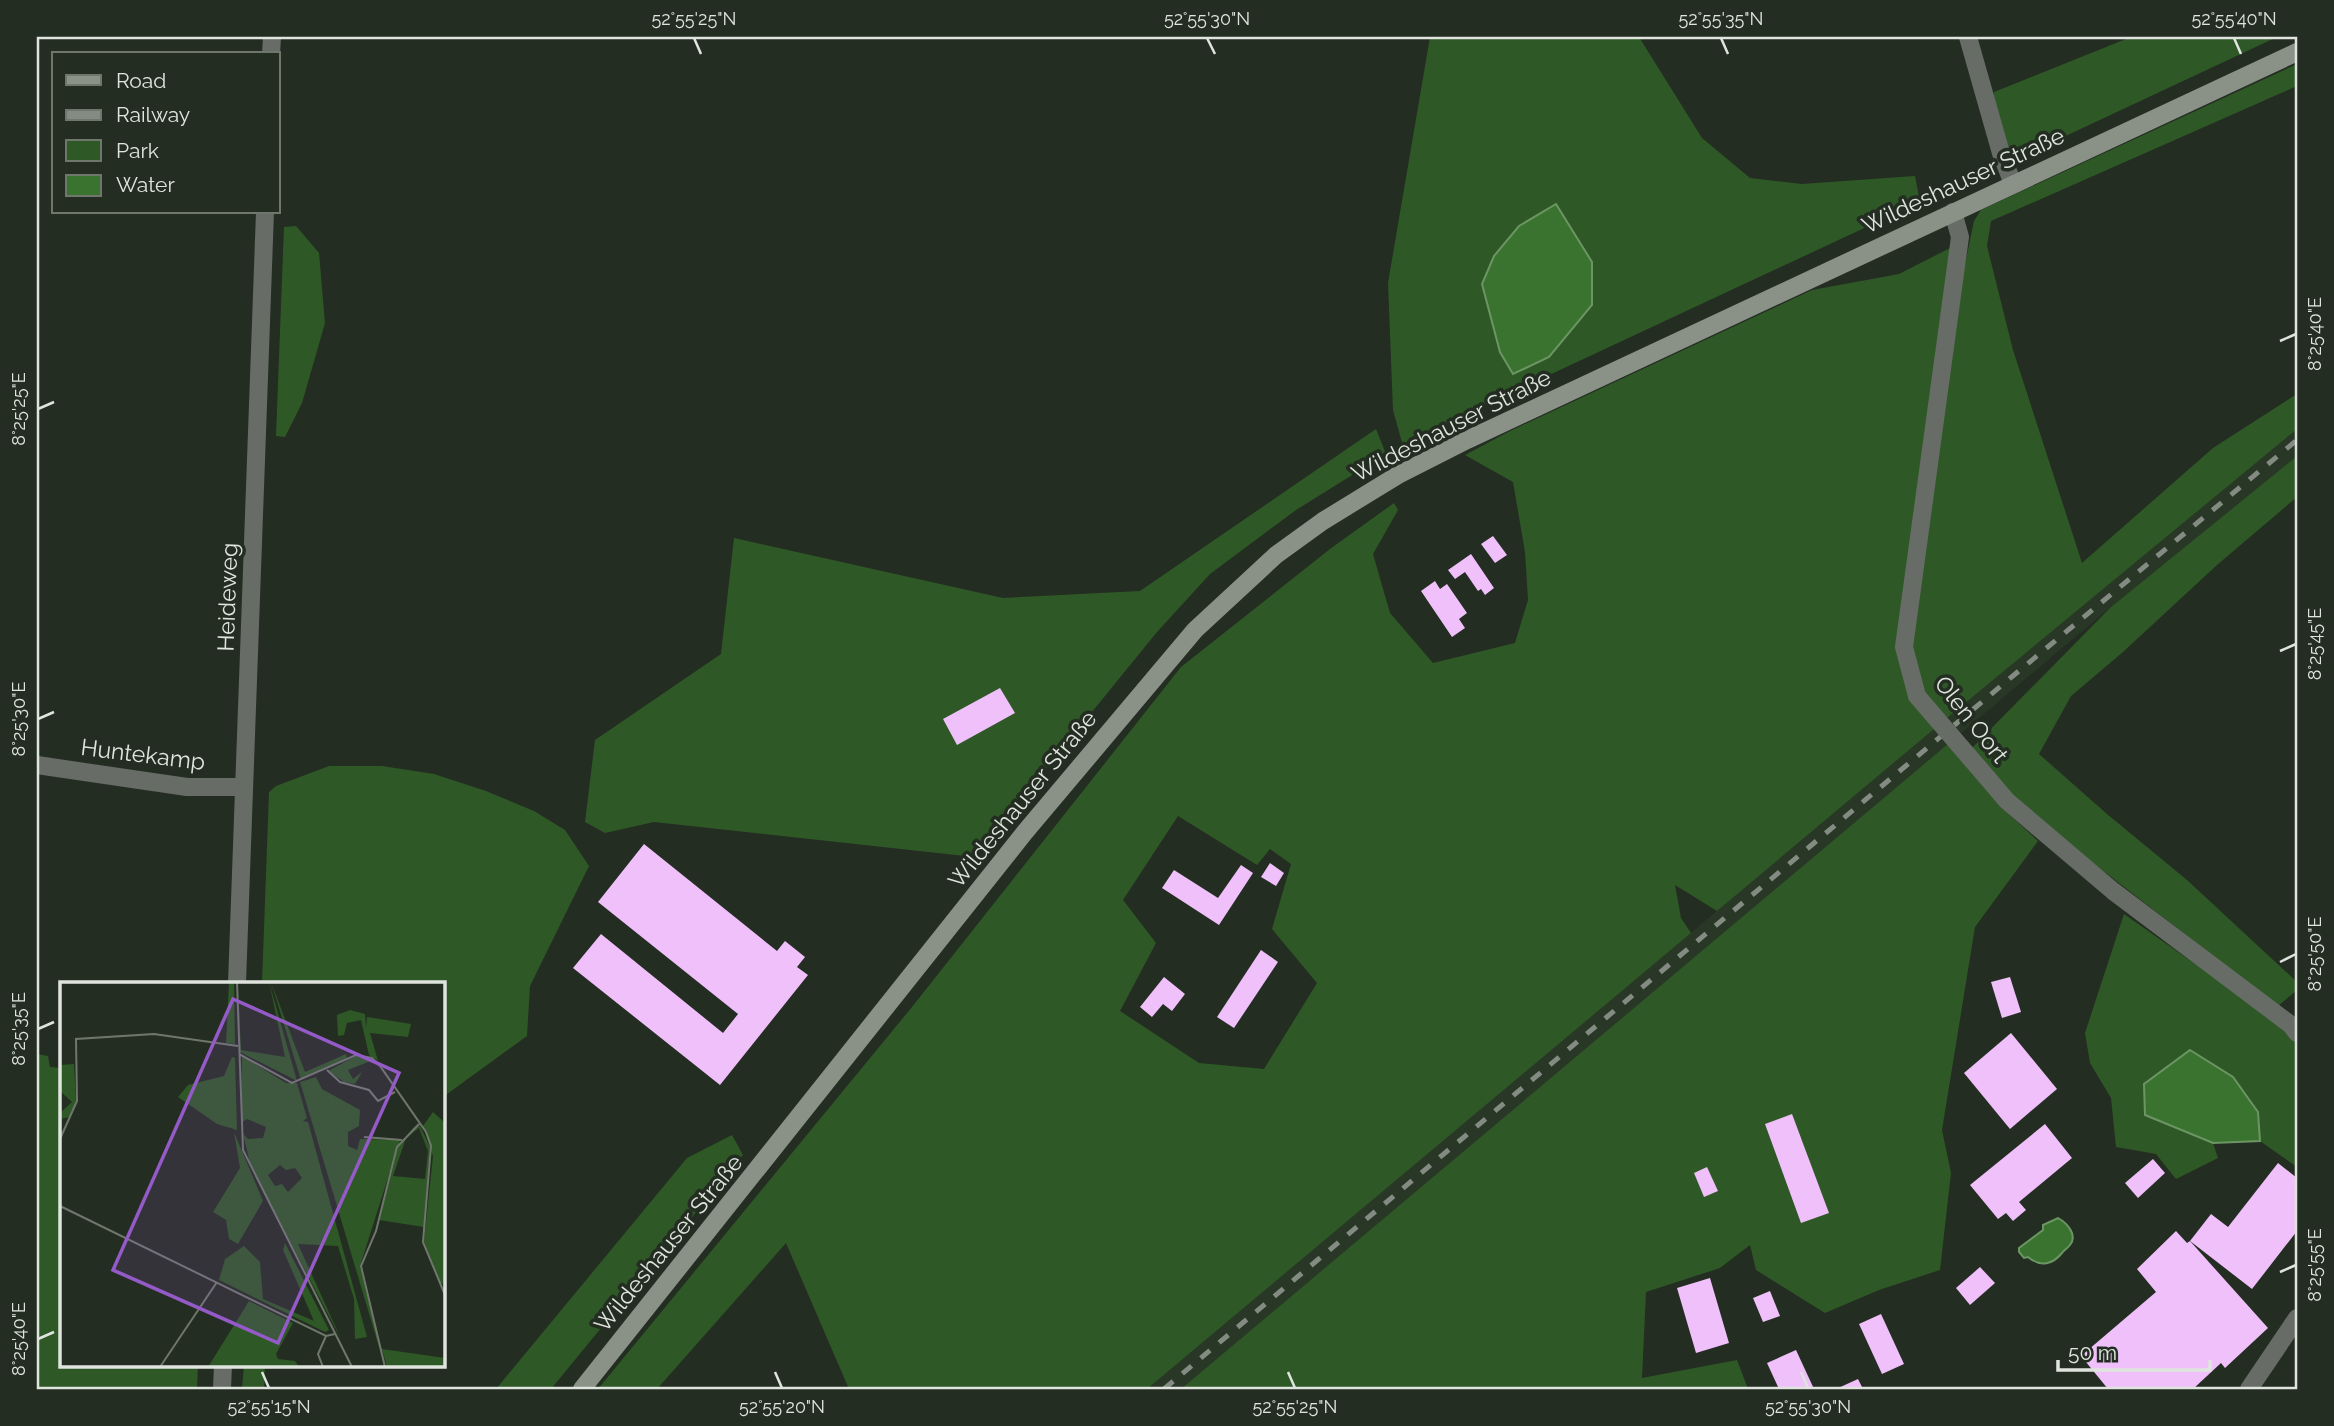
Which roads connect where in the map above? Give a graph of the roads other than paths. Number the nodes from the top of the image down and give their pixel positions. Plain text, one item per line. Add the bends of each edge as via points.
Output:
1 (1968, 37) edge
2 (2297, 51) edge
3 (2013, 184) junction
4 (1953, 212) junction
5 (265, 214) edge
6 (37, 765) edge
7 (244, 788) junction
8 (237, 982) edge
9 (2297, 1033) edge
10 (2297, 1318) edge
11 (223, 1366) edge
12 (222, 1389) edge
13 (582, 1389) edge
14 (2249, 1389) edge

1 - 3 street
2 - 3 main road, Wildeshauser Straße
3 - 4 main road, Wildeshauser Straße
4 - 9 street, Olen Oort, bridge via 1960,237 1904,647 1917,696 2007,801 2113,891
4 - 13 main road, Wildeshauser Straße via 1444,451 1323,521 1276,555 1195,630 1076,771
5 - 7 street, Heideweg
6 - 7 street, Huntekamp via 187,787
7 - 8 street, Heideweg
10 - 14 street
11 - 12 street

